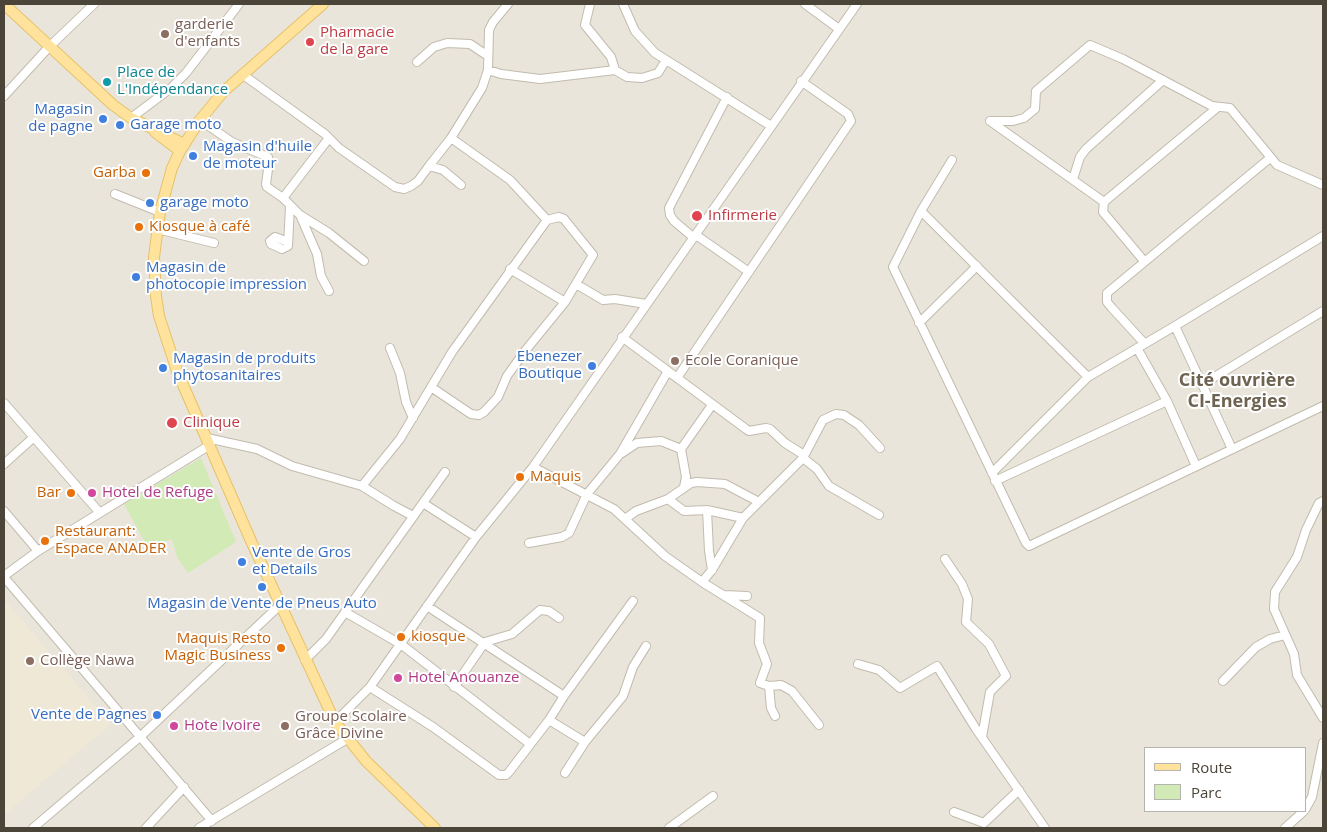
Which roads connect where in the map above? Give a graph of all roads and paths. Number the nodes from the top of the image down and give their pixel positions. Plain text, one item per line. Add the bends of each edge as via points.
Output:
1 (4, 4) edge
2 (94, 4) edge
3 (239, 4) edge
4 (323, 4) edge
5 (507, 4) edge
6 (590, 4) edge
7 (623, 4) edge
8 (806, 4) edge
9 (857, 4) edge
10 (814, 6) edge
11 (839, 29) junction
12 (49, 47) junction
13 (488, 56) junction
14 (666, 60) junction
15 (417, 62) dead end
16 (488, 70) junction
17 (615, 70) junction
18 (242, 74) junction
19 (1163, 80) junction
20 (801, 81) junction
21 (4, 96) edge
22 (727, 96) junction
23 (1218, 107) junction
24 (130, 118) junction
25 (200, 120) junction
26 (771, 126) junction
27 (328, 138) junction
28 (450, 138) junction
29 (182, 148) junction
30 (1270, 158) junction
31 (952, 160) dead end
32 (429, 166) junction
33 (1073, 178) junction
34 (461, 185) dead end
35 (1323, 185) edge
36 (115, 194) dead end
37 (283, 198) junction
38 (1104, 202) junction
39 (290, 206) junction
40 (921, 211) junction
41 (160, 212) junction
42 (300, 215) junction
43 (547, 220) junction
44 (157, 230) junction
45 (1323, 236) edge
46 (695, 237) junction
47 (288, 242) dead end
48 (214, 243) dead end
49 (364, 260) dead end
50 (1144, 261) junction
51 (977, 266) junction
52 (510, 269) junction
53 (749, 272) junction
54 (576, 284) junction
55 (329, 291) dead end
56 (565, 302) junction
57 (646, 304) junction
58 (1323, 311) edge
59 (919, 323) junction
60 (1175, 326) junction
61 (622, 337) junction
62 (1144, 344) junction
63 (390, 348) dead end
64 (1137, 348) junction
65 (668, 371) junction
66 (1088, 377) junction
67 (677, 378) junction
68 (1203, 384) junction
69 (431, 387) junction
70 (1167, 401) junction
71 (4, 403) edge
72 (712, 405) junction
73 (1323, 406) edge
74 (413, 418) junction
75 (34, 437) junction
76 (209, 442) junction
77 (880, 448) dead end
78 (1232, 449) junction
79 (682, 450) junction
80 (620, 454) junction
81 (803, 457) junction
82 (4, 464) edge
83 (1196, 466) junction
84 (533, 467) junction
85 (445, 472) dead end
86 (992, 473) junction
87 (995, 481) junction
88 (362, 486) junction
89 (684, 487) junction
90 (587, 494) junction
91 (668, 499) junction
92 (758, 501) junction
93 (1323, 501) edge
94 (423, 503) junction
95 (707, 510) junction
96 (4, 512) edge
97 (100, 513) junction
98 (879, 515) dead end
99 (413, 516) junction
100 (743, 518) junction
101 (626, 519) junction
102 (476, 537) junction
103 (529, 544) dead end
104 (38, 551) junction
105 (945, 559) dead end
106 (712, 570) junction
107 (4, 577) edge
108 (702, 582) junction
109 (723, 595) junction
110 (747, 596) dead end
111 (633, 601) dead end
112 (280, 605) junction
113 (427, 606) junction
114 (345, 612) junction
115 (559, 618) dead end
116 (1285, 635) junction
117 (483, 644) junction
118 (402, 645) junction
119 (646, 646) dead end
120 (306, 660) junction
121 (858, 664) dead end
122 (1223, 681) dead end
123 (769, 686) junction
124 (370, 687) junction
125 (454, 687) junction
126 (564, 696) junction
127 (775, 716) dead end
128 (1323, 718) edge
129 (549, 720) junction
130 (335, 722) junction
131 (819, 725) dead end
132 (141, 736) junction
133 (982, 737) junction
134 (347, 739) junction
135 (585, 742) junction
136 (1323, 743) edge
137 (530, 744) junction
138 (564, 772) dead end
139 (184, 787) junction
140 (1018, 790) junction
141 (713, 796) dead end
142 (1307, 805) edge
143 (954, 812) dead end
144 (1302, 812) edge
145 (212, 821) junction
146 (36, 827) edge
147 (146, 828) edge
148 (199, 828) edge
149 (435, 828) edge
150 (669, 828) edge
151 (1045, 828) edge
152 (1285, 828) edge

1 - 12 main road
2 - 12 street
3 - 24 street via 181,78
4 - 18 main road
5 - 13 street via 490,26
6 - 17 street via 585,25 611,57
7 - 14 street via 640,39
8 - 10 street
9 - 11 street
10 - 11 street
11 - 20 street
12 - 21 street
12 - 24 main road
13 - 15 street via 470,44 447,43 434,47
13 - 16 street
14 - 17 street via 658,73 648,77 634,78
14 - 22 street
16 - 17 street via 540,79
16 - 28 street via 475,102
18 - 25 main road
18 - 27 street
19 - 23 street
19 - 33 street via 1086,149
19 - 33 street via 1123,58 1090,46 1036,91 1035,109 1024,118 990,121
20 - 26 street
20 - 53 street via 848,114 851,121
22 - 26 street
22 - 46 street via 669,208 674,221
23 - 30 street via 1230,108
23 - 38 street
24 - 29 main road
25 - 29 main road
25 - 37 street via 232,142 268,157 266,185
26 - 46 street
27 - 32 street via 400,188 418,181
27 - 37 street
28 - 32 street
28 - 43 street via 510,180
29 - 41 main road via 172,168
30 - 35 street via 1277,166
30 - 50 street
31 - 40 street
32 - 34 street via 443,170
33 - 38 street
36 - 41 street
37 - 39 street
38 - 50 street via 1103,212
39 - 42 street
39 - 47 street
40 - 51 street
40 - 59 street via 893,267
41 - 44 main road
42 - 49 street
42 - 55 street
43 - 52 street
43 - 54 street via 560,217 564,220 593,255
44 - 48 street
44 - 76 main road via 154,266 159,316 177,371
45 - 60 street
46 - 53 street
46 - 57 street
50 - 62 street via 1107,293 1107,302
51 - 59 street
51 - 66 street
52 - 56 street
52 - 69 street
53 - 67 street
54 - 56 street
54 - 57 street via 603,300
56 - 69 street via 525,351 498,397 484,412 471,414
57 - 61 street
58 - 68 street
59 - 86 street
60 - 62 street
60 - 68 street
61 - 65 street
61 - 84 street
62 - 64 street
63 - 74 street
64 - 66 street
64 - 70 street
65 - 67 street
65 - 80 street
66 - 86 street
67 - 72 street
68 - 78 street
69 - 74 street
70 - 83 street
70 - 87 street
71 - 75 street
72 - 79 street
72 - 81 street via 749,431 770,429
73 - 78 street
74 - 88 street
75 - 82 street
75 - 97 street
76 - 88 street via 257,449 292,466
76 - 97 street
76 - 112 main road
77 - 81 street via 852,419 836,414 818,426
78 - 83 street
79 - 80 street via 661,440 637,443
79 - 89 street
80 - 90 street
81 - 92 street
81 - 98 street via 817,468 829,486
83 - 87 street via 1029,546
84 - 90 street
84 - 102 street
85 - 94 street
86 - 87 street
88 - 99 street
89 - 91 street
89 - 92 street via 697,482 721,483
90 - 101 street
90 - 103 street via 569,533
91 - 95 street via 684,511
91 - 101 street via 642,508
92 - 100 street
93 - 116 street via 1306,530 1297,557 1275,592 1274,609
94 - 99 street
94 - 102 street
95 - 100 street
95 - 106 street
96 - 104 street
97 - 104 street
99 - 114 street
100 - 106 street
101 - 108 street via 664,556
102 - 113 street
104 - 107 street
105 - 133 street via 968,599 966,622 989,644 1006,676 990,692
106 - 108 street
107 - 132 street
108 - 109 street
109 - 110 street
109 - 123 street via 760,618 759,640 767,664 760,683
111 - 126 street
112 - 120 main road
112 - 132 street
113 - 117 street
113 - 118 street
114 - 118 street
114 - 120 street
115 - 117 street via 549,611 540,610 512,634
116 - 122 street via 1256,647
116 - 128 street via 1294,654 1296,675
117 - 125 street
117 - 126 street
118 - 124 street
118 - 125 street
119 - 135 street via 623,696
120 - 130 main road
121 - 133 street via 879,670 900,688 937,666
123 - 127 street
123 - 131 street via 781,685 792,690
124 - 130 street
124 - 137 street via 499,775 506,776
125 - 137 street
126 - 129 street
129 - 135 street
129 - 137 street
130 - 134 main road
132 - 139 street
132 - 146 street
133 - 140 street
134 - 145 street
134 - 149 main road
135 - 138 street
136 - 142 street via 1312,796
139 - 145 street
139 - 147 street
140 - 143 street via 984,823
140 - 151 street
141 - 150 street
144 - 152 street
145 - 148 street

